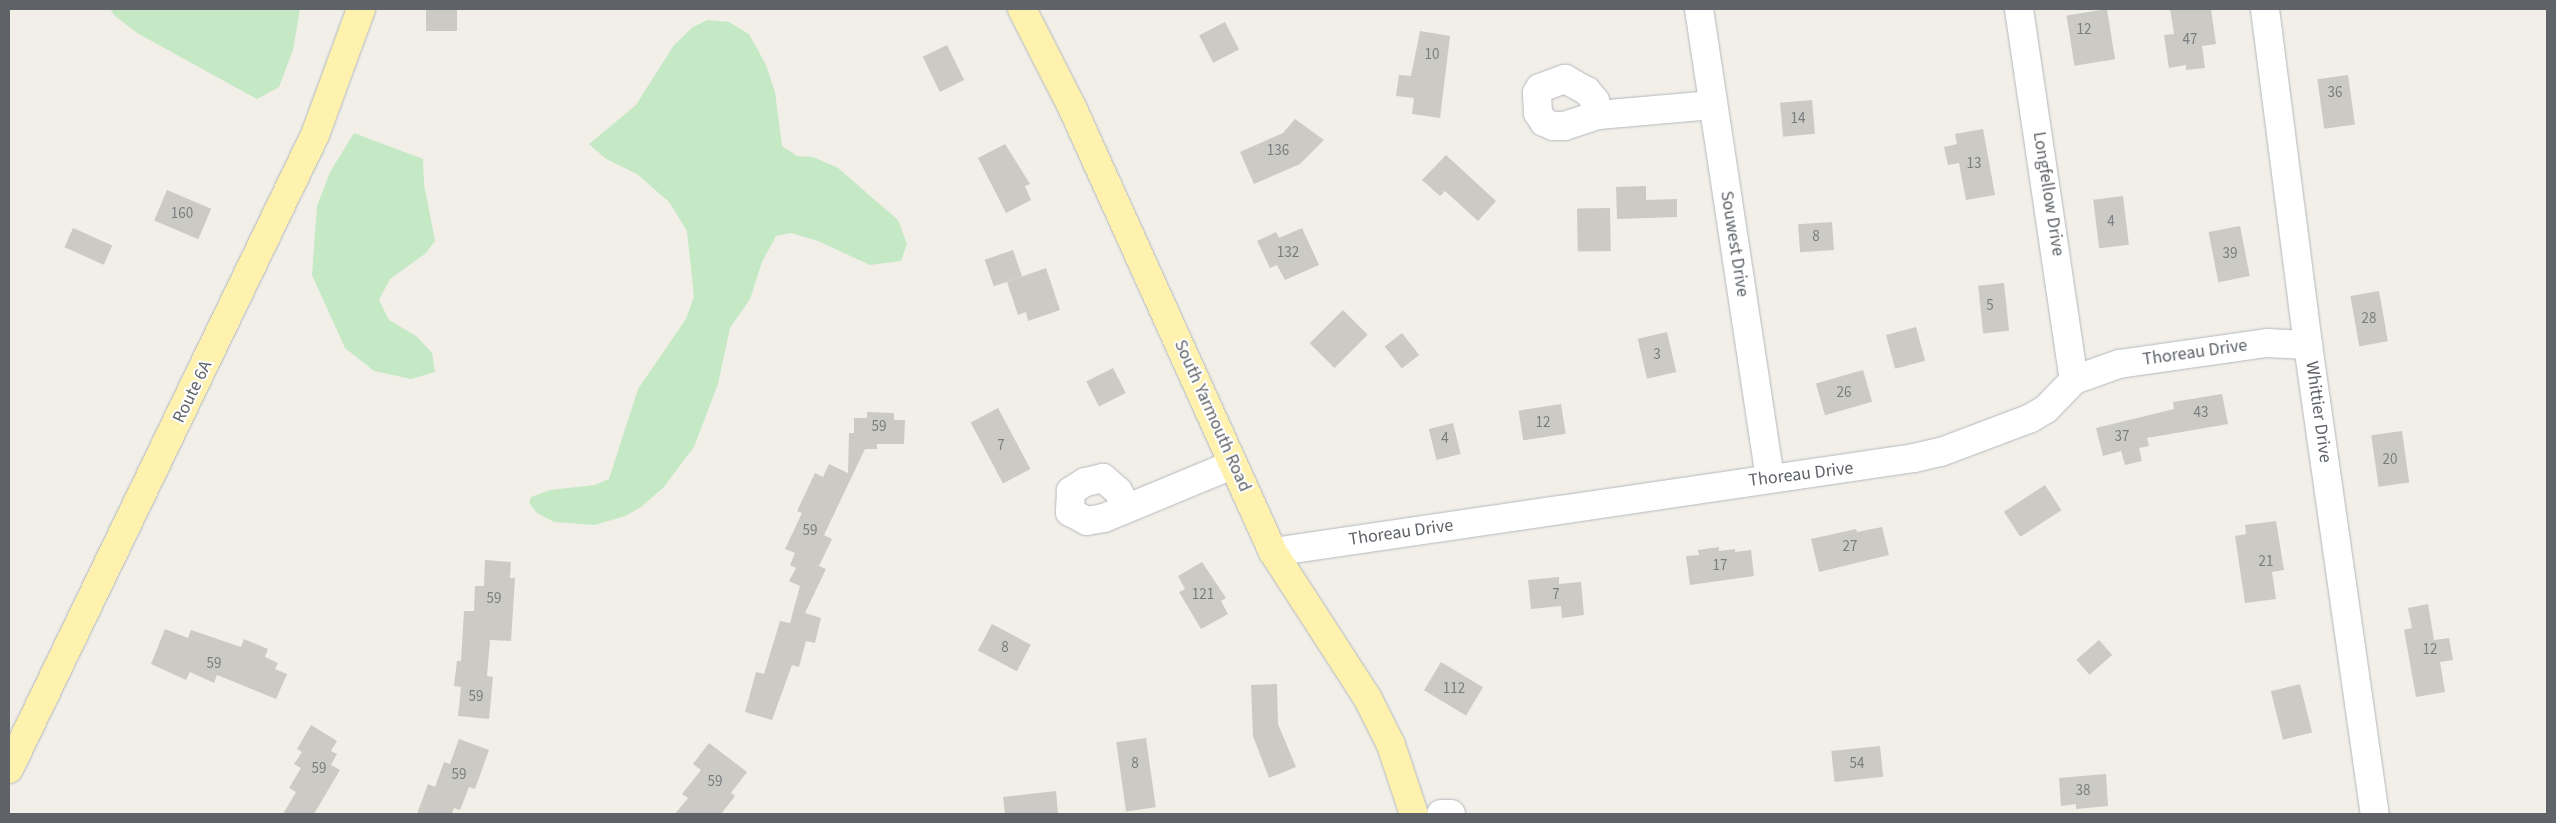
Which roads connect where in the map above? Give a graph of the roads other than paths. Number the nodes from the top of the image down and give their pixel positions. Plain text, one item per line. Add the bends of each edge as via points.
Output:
1 (361, 9) edge
2 (1022, 9) edge
3 (1699, 9) edge
4 (2019, 9) edge
5 (2265, 9) edge
6 (1713, 105) junction
7 (1598, 115) dead end
8 (2308, 345) junction
9 (2074, 380) junction
10 (1232, 465) junction
11 (1770, 478) junction
12 (1127, 508) dead end
13 (1273, 552) junction
14 (9, 769) edge
15 (1414, 814) edge
16 (1441, 814) edge
17 (1451, 814) edge
18 (2375, 814) edge

1 - 14 main road, Route 6A via 341,71 312,143
2 - 10 main road, South Yarmouth Road via 1098,163
3 - 6 street, Souwest Drive
4 - 9 street, Longfellow Drive
5 - 8 street, Whittier Drive
6 - 7 street
6 - 11 street, Souwest Drive
8 - 9 street, Thoreau Drive via 2267,343 2159,357 2119,364
8 - 18 street, Whittier Drive
9 - 11 street, Thoreau Drive via 2046,409 2031,418 1941,452 1860,468
10 - 12 street
10 - 13 main road, South Yarmouth Road
11 - 13 street, Thoreau Drive
13 - 15 main road, South Yarmouth Road via 1368,699 1391,745
16 - 17 street

